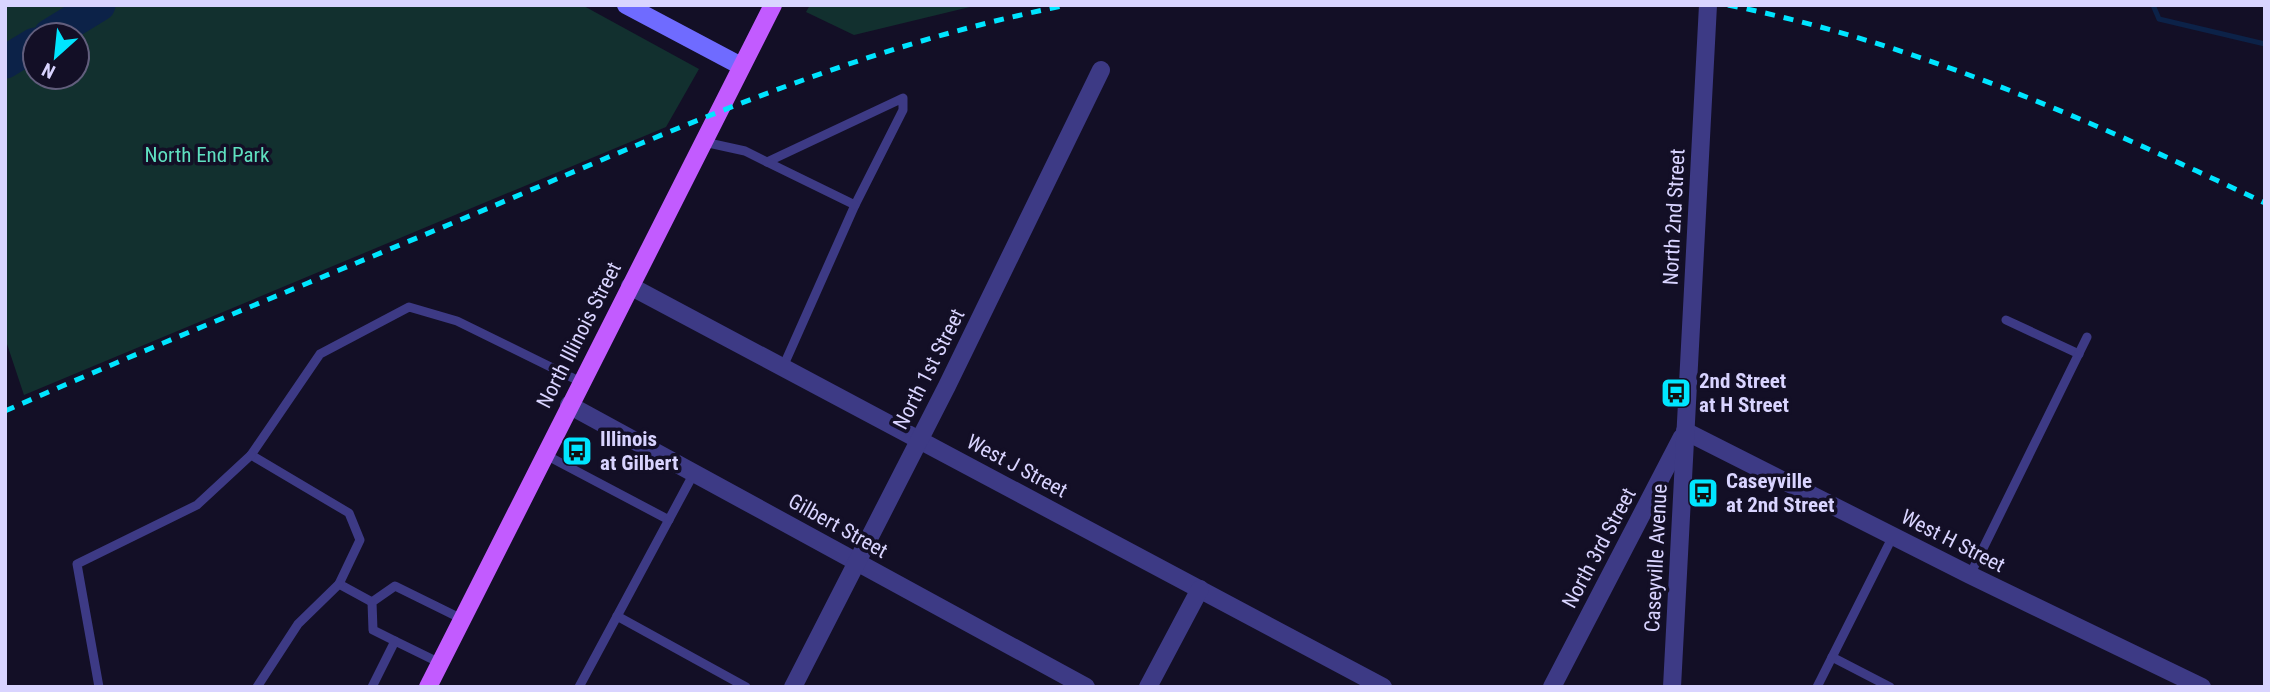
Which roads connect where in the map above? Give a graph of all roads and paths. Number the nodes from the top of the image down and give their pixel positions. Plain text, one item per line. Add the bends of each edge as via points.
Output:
1 (626, 5) edge
2 (773, 5) edge
3 (1708, 5) edge
4 (741, 66) junction
5 (1101, 70) dead end
6 (703, 142) junction
7 (768, 162) junction
8 (855, 205) junction
9 (630, 286) junction
10 (2006, 320) dead end
11 (2087, 337) dead end
12 (2079, 354) junction
13 (783, 367) junction
14 (581, 382) junction
15 (569, 405) junction
16 (1685, 431) junction
17 (919, 440) junction
18 (544, 454) junction
19 (251, 455) junction
20 (694, 473) junction
21 (668, 520) junction
22 (1893, 536) junction
23 (856, 562) junction
24 (1970, 575) junction
25 (339, 584) junction
26 (1200, 589) junction
27 (372, 602) junction
28 (617, 616) junction
29 (462, 619) junction
30 (395, 641) junction
31 (1832, 657) junction
32 (440, 663) junction
33 (99, 687) edge
34 (257, 687) edge
35 (372, 687) edge
36 (428, 687) edge
37 (579, 687) edge
38 (746, 687) edge
39 (793, 687) edge
40 (1086, 687) edge
41 (1148, 687) edge
42 (1382, 687) edge
43 (1552, 687) edge
44 (1672, 687) edge
45 (1817, 687) edge
46 (1890, 687) edge
47 (2202, 687) edge

1 - 4 street
2 - 4 main road, North Illinois Street
3 - 16 street, North 2nd Street
4 - 6 main road, North Illinois Street
5 - 17 street, North 1st Street
6 - 7 lane via 745,151
6 - 9 main road, North Illinois Street
7 - 8 lane
7 - 8 lane via 903,98 903,110
8 - 13 lane
9 - 13 street, West J Street
9 - 14 main road, North Illinois Street
10 - 12 lane
11 - 12 lane
12 - 24 lane
13 - 17 street, West J Street
14 - 15 main road, North Illinois Street
14 - 19 lane via 457,321 409,307 320,354
15 - 18 main road, North Illinois Street
15 - 20 street, Gilbert Street
16 - 22 street, West H Street
16 - 43 street, North 3rd Street
16 - 44 street, Caseyville Avenue
17 - 23 street, North 1st Street
17 - 26 street, West J Street
18 - 21 lane
18 - 29 main road, North Illinois Street
19 - 25 lane via 349,513 360,540
19 - 33 lane via 197,505 77,564
20 - 21 lane
20 - 23 street, Gilbert Street
21 - 28 lane
22 - 24 street, West H Street
22 - 31 lane
23 - 39 street, North 1st Street
23 - 40 street, Gilbert Street
24 - 47 street, West H Street
25 - 27 lane
25 - 34 lane via 298,624
26 - 41 street
26 - 42 street, West J Street
27 - 29 lane via 395,586
27 - 30 lane via 373,630
28 - 37 lane
28 - 38 lane
29 - 32 main road, North Illinois Street
30 - 32 lane
30 - 35 lane
31 - 45 lane
31 - 46 lane
32 - 36 main road, North Illinois Street

